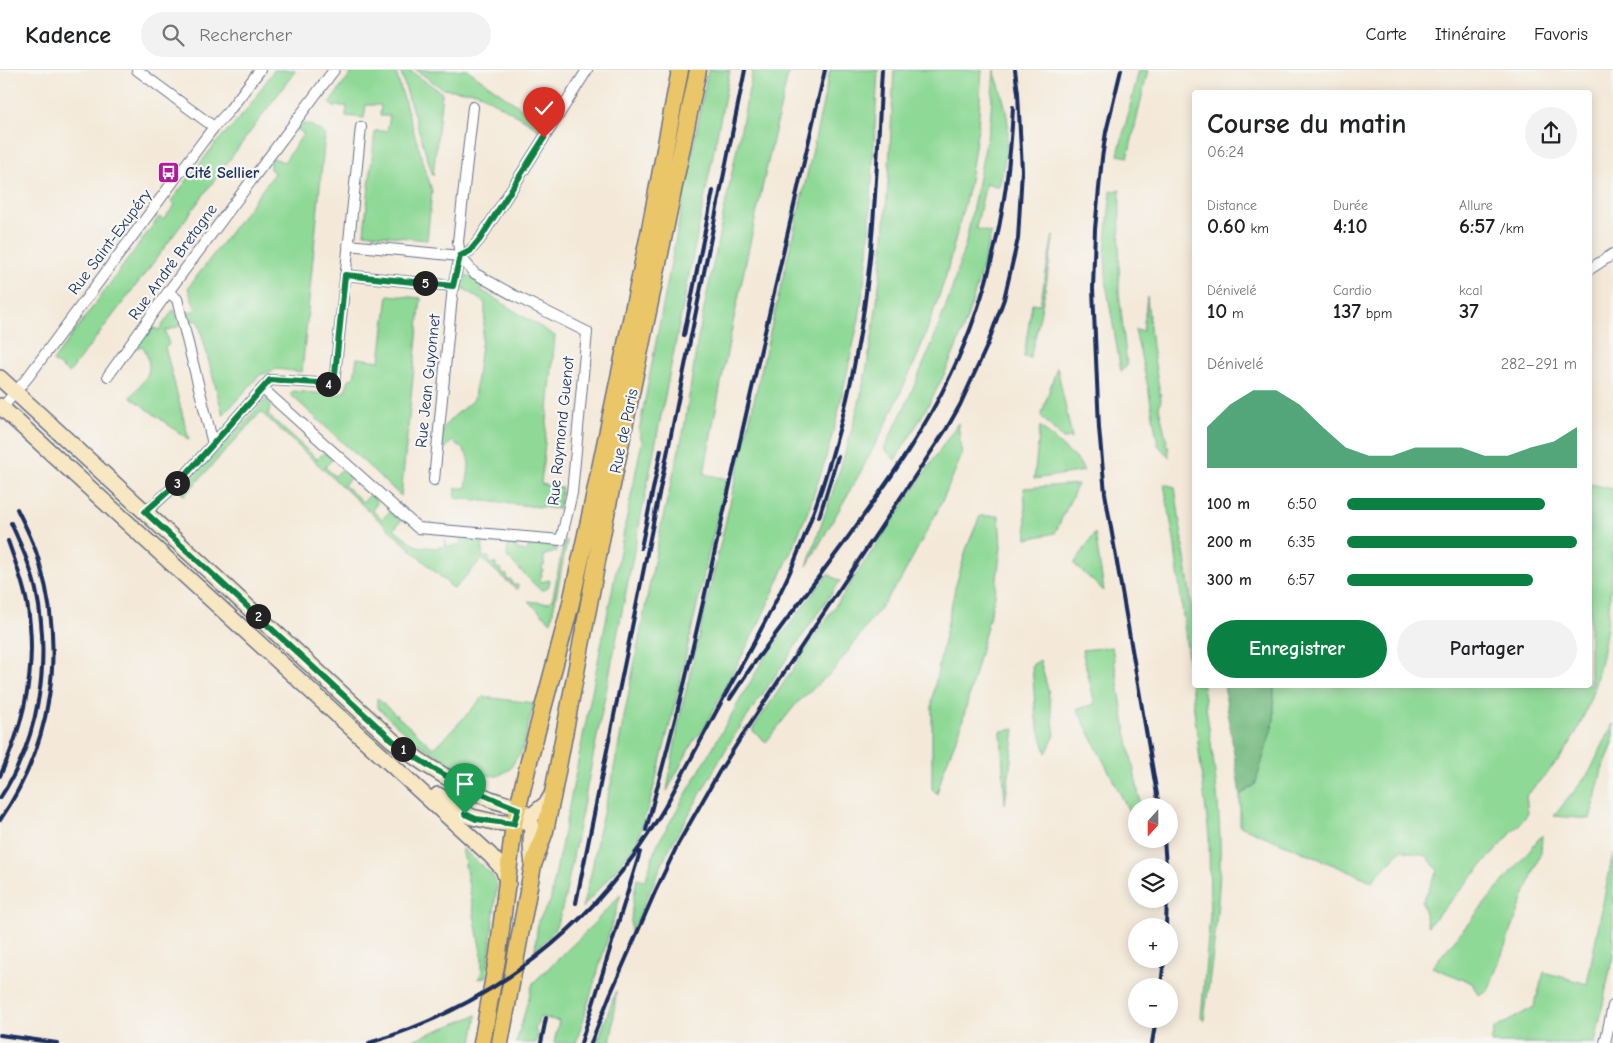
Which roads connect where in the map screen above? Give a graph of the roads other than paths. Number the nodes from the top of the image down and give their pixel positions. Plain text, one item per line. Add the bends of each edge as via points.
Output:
1 (137, 70) edge
2 (260, 70) edge
3 (334, 70) edge
4 (587, 70) edge
5 (680, 70) edge
6 (698, 70) edge
7 (473, 107) dead end
8 (214, 127) junction
9 (360, 127) dead end
10 (348, 245) junction
11 (1613, 254) edge
12 (460, 256) junction
13 (1592, 268) edge
14 (345, 275) junction
15 (453, 286) junction
16 (168, 292) junction
17 (108, 376) dead end
18 (0, 378) edge
19 (263, 389) junction
20 (16, 392) junction
21 (1, 407) edge
22 (213, 444) junction
23 (434, 480) dead end
24 (145, 512) junction
25 (370, 744) junction
26 (553, 793) junction
27 (520, 817) junction
28 (533, 865) junction
29 (508, 883) junction
30 (1613, 1006) edge
31 (482, 1043) edge
32 (500, 1043) edge
33 (1605, 1043) edge

1 - 8 street
2 - 8 street, Rue Saint-Exupéry
3 - 16 street, Rue André Bretagne
4 - 12 street via 480,239 470,251
5 - 27 main road, Rue de Paris via 589,521 523,788
6 - 26 main road, Rue de Paris via 605,519
7 - 12 street, Rue Jean Guyonnet via 458,242
8 - 20 street, Rue Saint-Exupéry
9 - 10 street
10 - 12 street
10 - 14 street
11 - 13 street
12 - 15 street, Rue Jean Guyonnet
12 - 19 street, Rue Raymond Guenot via 474,273 587,332 572,493 562,540 418,528
14 - 15 street
14 - 19 street via 334,384 270,380
15 - 23 street, Rue Jean Guyonnet
16 - 17 street, Rue André Bretagne
16 - 22 street via 177,299
18 - 20 main road
19 - 22 street
20 - 21 street, Rue Saint-Exupéry
20 - 24 main road
21 - 25 main road
22 - 24 street via 181,480
24 - 27 main road via 398,744 429,767
25 - 27 main road via 465,814 476,819
25 - 29 main road via 499,864
26 - 27 main road via 547,803
26 - 28 main road, Rue de Paris
27 - 28 main road via 532,826
27 - 29 main road, Rue de Paris
28 - 32 main road, Rue de Paris
29 - 31 main road, Rue de Paris
30 - 33 street

